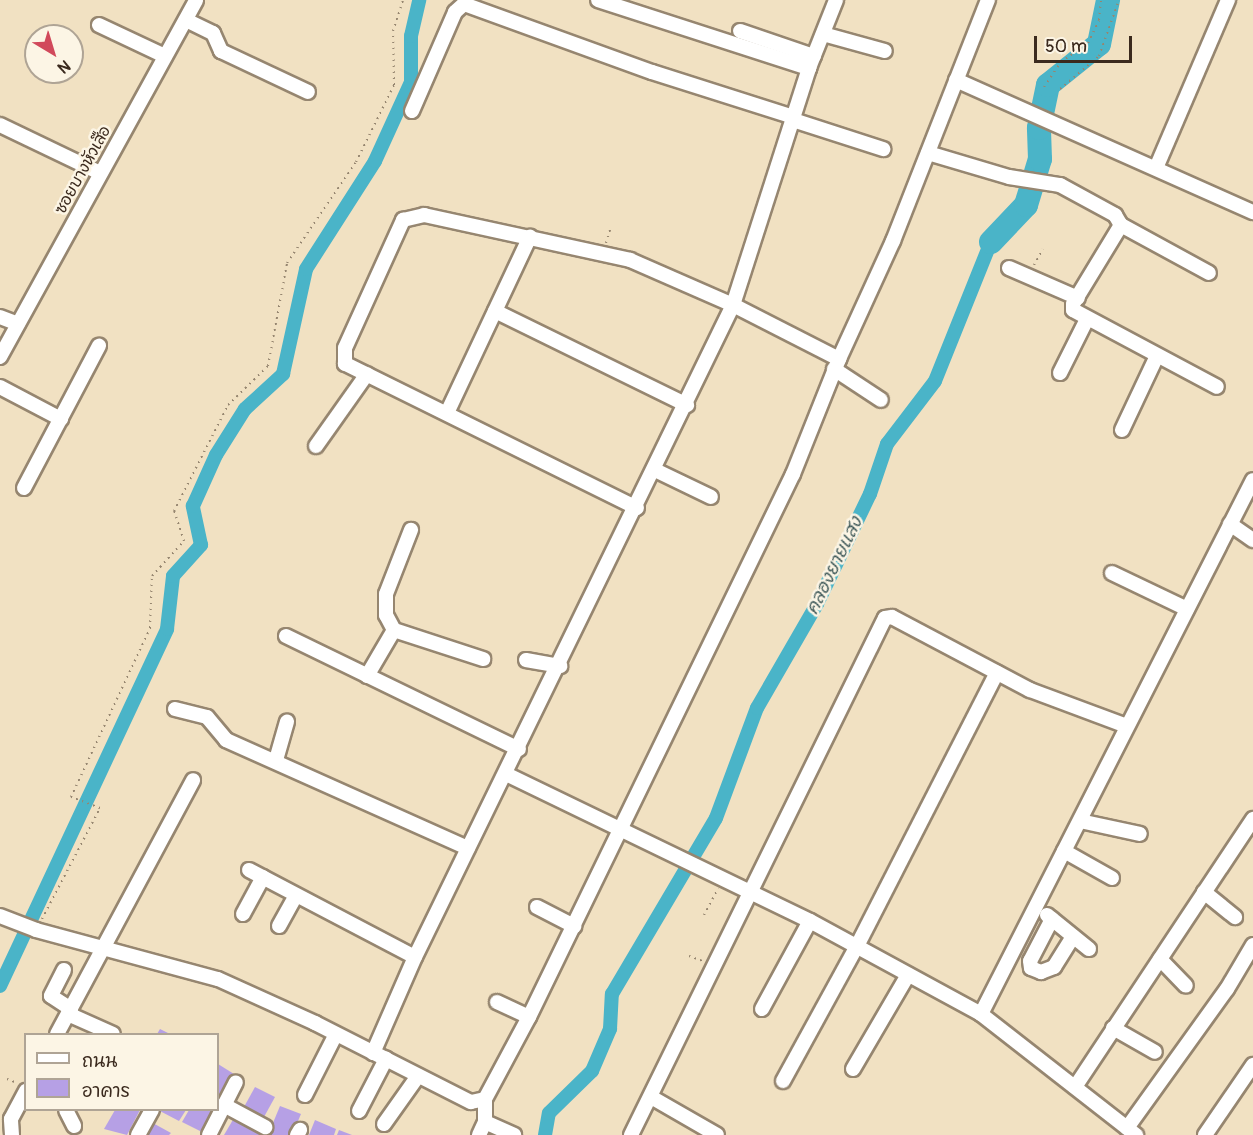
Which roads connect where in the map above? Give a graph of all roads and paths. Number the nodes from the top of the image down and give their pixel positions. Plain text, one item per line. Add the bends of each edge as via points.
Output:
1 (196, 0) edge
2 (403, 0) edge
3 (598, 0) edge
4 (836, 0) edge
5 (988, 0) edge
6 (1101, 0) edge
7 (1119, 0) edge
8 (1228, 0) edge
9 (186, 20) junction
10 (99, 25) dead end
11 (740, 31) dead end
12 (822, 34) junction
13 (885, 51) dead end
14 (165, 56) junction
15 (812, 62) junction
16 (956, 80) junction
17 (1044, 87) dead end
18 (1059, 89) dead end
19 (308, 92) dead end
20 (412, 111) dead end
21 (794, 118) junction
22 (0, 125) edge
23 (883, 149) dead end
24 (928, 153) junction
25 (1156, 168) junction
26 (100, 173) junction
27 (1253, 212) edge
28 (1121, 225) junction
29 (530, 237) junction
30 (1043, 249) dead end
31 (1009, 268) dead end
32 (1209, 273) dead end
33 (1028, 276) junction
34 (1078, 298) junction
35 (733, 305) junction
36 (495, 311) junction
37 (0, 317) edge
38 (1087, 319) junction
39 (18, 324) junction
40 (99, 346) dead end
41 (1157, 356) junction
42 (0, 357) edge
43 (836, 364) junction
44 (1060, 373) dead end
45 (367, 374) junction
46 (0, 387) edge
47 (1216, 387) dead end
48 (881, 400) dead end
49 (687, 405) junction
50 (447, 413) junction
51 (60, 419) junction
52 (1122, 430) dead end
53 (316, 446) dead end
54 (655, 470) junction
55 (1253, 480) edge
56 (24, 488) dead end
57 (711, 497) dead end
58 (637, 508) junction
59 (1230, 524) junction
60 (411, 530) dead end
61 (1253, 540) edge
62 (1112, 573) dead end
63 (1187, 609) junction
64 (394, 630) junction
65 (286, 636) dead end
66 (483, 659) dead end
67 (526, 660) dead end
68 (560, 666) junction
69 (997, 673) junction
70 (367, 676) junction
71 (175, 709) dead end
72 (287, 722) dead end
73 (1128, 726) junction
74 (519, 749) junction
75 (276, 760) junction
76 (506, 774) junction
77 (193, 780) dead end
78 (1253, 819) edge
79 (1080, 820) junction
80 (621, 828) junction
81 (1140, 834) dead end
82 (468, 848) junction
83 (1064, 851) junction
84 (249, 870) dead end
85 (263, 878) junction
86 (1112, 878) dead end
87 (724, 879) junction
88 (749, 892) junction
89 (1204, 892) junction
90 (296, 894) junction
91 (537, 907) dead end
92 (1036, 907) junction
93 (243, 914) dead end
94 (704, 915) dead end
95 (0, 916) edge
96 (1234, 917) dead end
97 (1052, 919) junction
98 (810, 921) junction
99 (279, 926) dead end
100 (574, 926) junction
101 (36, 930) junction
102 (1073, 936) junction
103 (1253, 945) edge
104 (857, 946) junction
105 (106, 947) junction
106 (1089, 949) dead end
107 (415, 957) junction
108 (1160, 959) junction
109 (64, 970) dead end
110 (908, 975) junction
111 (1186, 986) dead end
112 (497, 1002) dead end
113 (762, 1009) dead end
114 (69, 1011) junction
115 (981, 1014) junction
116 (530, 1017) junction
117 (1113, 1028) junction
118 (58, 1033) edge
119 (108, 1033) edge
120 (336, 1034) junction
121 (1155, 1052) dead end
122 (379, 1056) junction
123 (1253, 1065) edge
124 (853, 1070) dead end
125 (418, 1076) junction
126 (783, 1081) dead end
127 (236, 1082) dead end
128 (1075, 1087) junction
129 (24, 1095) edge
130 (305, 1095) dead end
131 (651, 1097) junction
132 (484, 1099) junction
133 (224, 1105) junction
134 (66, 1111) edge
135 (151, 1111) edge
136 (359, 1111) dead end
137 (384, 1124) dead end
138 (74, 1126) dead end
139 (265, 1127) dead end
140 (482, 1129) edge
141 (1131, 1131) edge
142 (12, 1135) edge
143 (138, 1135) edge
144 (208, 1135) edge
145 (514, 1135) edge
146 (632, 1135) edge
147 (717, 1135) edge
148 (1205, 1135) edge

1 - 9 street, ซอยบางหัวเสือ
2 - 101 path via 393,31 394,85 356,162 287,263 268,366 228,405 174,512 184,541 153,576 150,628 71,797 100,808
3 - 15 street
4 - 12 street
5 - 16 street
6 - 17 path via 1099,20 1088,43 1061,62
7 - 18 path via 1099,56
8 - 25 street
9 - 14 street, ซอยบางหัวเสือ
9 - 19 street via 213,33 221,51
10 - 14 street
11 - 15 street
12 - 13 street
12 - 15 street
14 - 26 street, ซอยบางหัวเสือ
15 - 21 street
16 - 24 street
16 - 25 street
20 - 21 street via 455,12 464,4
21 - 23 street
21 - 35 street
22 - 26 street
24 - 28 street via 1025,180 1060,185 1111,213
24 - 43 street via 893,242
25 - 27 street
26 - 39 street, ซอยบางหัวเสือ
28 - 32 street
28 - 34 street
29 - 35 street via 630,260
29 - 36 street
29 - 45 street via 424,215 403,220 343,356 345,363
30 - 33 path
31 - 33 street
33 - 34 street
34 - 38 street via 1073,309
35 - 43 street
35 - 49 street
36 - 49 street
36 - 50 street
37 - 39 street
38 - 41 street
38 - 44 street
39 - 42 street, ซอยบางหัวเสือ
40 - 51 street
41 - 47 street
41 - 52 street
43 - 48 street
43 - 80 street via 793,474
45 - 50 street
45 - 53 street
46 - 51 street
49 - 54 street
50 - 58 street
51 - 56 street
54 - 57 street
54 - 58 street
55 - 59 street
58 - 68 street
59 - 61 street
59 - 63 street
60 - 64 street via 386,594 386,615
62 - 63 street
63 - 73 street
64 - 66 street
64 - 70 street
65 - 70 street
67 - 68 street
68 - 74 street
69 - 73 street via 1030,690
69 - 88 street via 892,617 885,618
69 - 104 street
70 - 74 street
71 - 75 street via 207,717 226,740
72 - 75 street
73 - 79 street
74 - 76 street
75 - 82 street
76 - 80 street
76 - 82 street
77 - 105 street
78 - 89 street
79 - 81 street
79 - 83 street
80 - 87 street
80 - 100 street
82 - 107 street
83 - 86 street
83 - 92 street
84 - 85 street
85 - 90 street
85 - 93 street
87 - 88 street
87 - 94 path
88 - 98 street
88 - 131 street
89 - 96 street
89 - 108 street
90 - 99 street
90 - 107 street
91 - 100 street
92 - 97 street
92 - 115 street
95 - 101 street
97 - 102 street
97 - 102 street via 1030,961 1031,968 1041,972 1054,967
98 - 104 street
98 - 113 street
100 - 116 street
101 - 105 street
102 - 106 street
103 - 141 street
104 - 110 street
104 - 126 street
105 - 114 street
105 - 120 street via 218,980
107 - 122 street
108 - 111 street
108 - 117 street
109 - 114 street via 51,996
110 - 115 street
110 - 124 street
112 - 116 street
114 - 118 street
114 - 119 street
115 - 128 street
116 - 132 street
117 - 121 street
117 - 128 street
120 - 122 street
120 - 130 street
122 - 125 street
122 - 136 street
123 - 148 street
125 - 132 street via 471,1102
125 - 137 street
127 - 133 street
128 - 141 street
129 - 142 street via 11,1119
131 - 146 street
131 - 147 street
132 - 140 street
133 - 139 street
133 - 144 street
134 - 138 street
135 - 143 street
140 - 145 street

